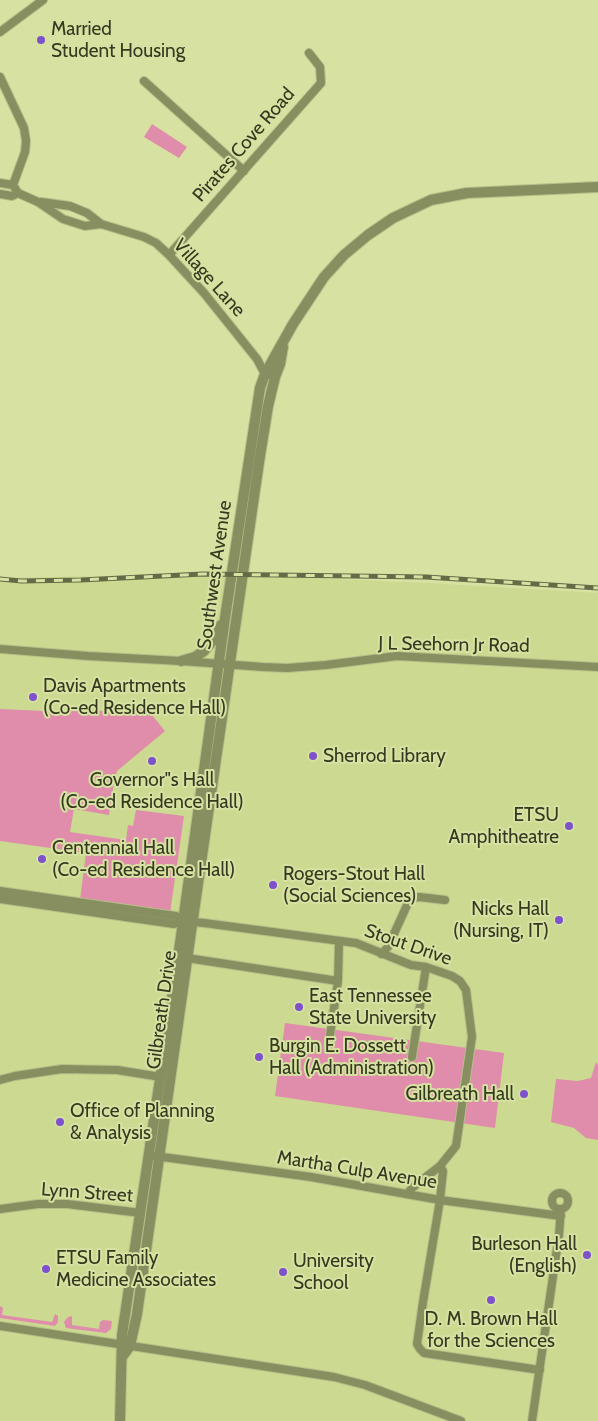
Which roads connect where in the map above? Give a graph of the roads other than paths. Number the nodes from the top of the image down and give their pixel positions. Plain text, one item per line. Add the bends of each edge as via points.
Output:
1 (43, 0) edge
2 (0, 32) edge
3 (308, 53) dead end
4 (0, 77) edge
5 (144, 81) dead end
6 (244, 171) junction
7 (0, 183) edge
8 (13, 185) junction
9 (598, 187) edge
10 (0, 194) edge
11 (15, 194) junction
12 (38, 202) junction
13 (101, 224) junction
14 (169, 255) junction
15 (270, 376) junction
16 (225, 618) junction
17 (0, 649) edge
18 (181, 661) junction
19 (225, 664) junction
20 (598, 667) edge
21 (0, 891) edge
22 (0, 898) edge
23 (445, 900) dead end
24 (188, 922) junction
25 (339, 942) junction
26 (381, 954) junction
27 (187, 958) junction
28 (426, 967) junction
29 (338, 980) junction
30 (328, 1049) dead end
31 (412, 1058) dead end
32 (161, 1077) junction
33 (0, 1080) edge
34 (148, 1155) junction
35 (160, 1156) junction
36 (440, 1166) junction
37 (408, 1194) junction
38 (440, 1200) junction
39 (0, 1209) edge
40 (561, 1213) junction
41 (141, 1214) junction
42 (0, 1326) edge
43 (125, 1346) junction
44 (540, 1370) junction
45 (120, 1421) edge
46 (461, 1421) edge
47 (532, 1421) edge

1 - 2 street
3 - 6 street, Pirates Cove Road via 320,67 321,83
4 - 8 street via 24,128 26,141
5 - 6 street
6 - 14 street, Pirates Cove Road
7 - 8 street
8 - 11 street
9 - 15 street, Southwest Avenue via 467,193 414,207 344,254 324,277 285,339 280,364
10 - 11 street, Village Lane
11 - 12 street, Village Lane
12 - 13 street, Village Lane via 70,206
12 - 13 street, Village Lane via 63,219 85,226
13 - 14 street, Village Lane via 144,237
14 - 15 street, Village Lane via 204,292
15 - 16 street, Southwest Avenue via 260,388
15 - 19 street, Southwest Avenue via 268,406
16 - 18 street via 216,637 204,651
16 - 19 street, Southwest Avenue
17 - 18 street, Southwest Avenue
18 - 19 street, Southwest Avenue
19 - 20 street, J L Seehorn Jr Road via 287,668 397,656
19 - 24 street, Gilbreath Drive
21 - 24 street, Stout Drive via 176,916
22 - 24 street, Stout Drive via 174,924
23 - 26 street via 413,898 388,947
24 - 25 street, Stout Drive
24 - 27 street, Gilbreath Drive
24 - 32 street, Gilbreath Drive
25 - 26 street, Stout Drive via 356,943
25 - 29 street
26 - 28 street, Stout Drive
27 - 29 street
27 - 35 street, Gilbreath Drive
28 - 31 street
28 - 36 street, Stout Drive via 452,976 466,990 472,1037 456,1146
29 - 30 street
32 - 33 street via 117,1070 62,1070
32 - 34 street, Gilbreath Drive
34 - 35 street, Martha Culp Avenue
34 - 41 street, Gilbreath Drive
35 - 37 street, Martha Culp Avenue via 327,1179
35 - 43 street, Gilbreath Drive via 137,1314
36 - 37 street, Stout Drive
36 - 38 street
37 - 38 street, Martha Culp Avenue
38 - 40 street, Martha Culp Avenue
38 - 44 street via 417,1344 424,1353
39 - 41 street, Lynn Street via 68,1204
40 - 40 street via 553,1204 553,1197 559,1193 568,1201
40 - 44 street
41 - 43 street, Gilbreath Drive
42 - 43 street
43 - 45 street, Gilbreath Drive
43 - 46 street via 334,1377 365,1385
44 - 47 street

